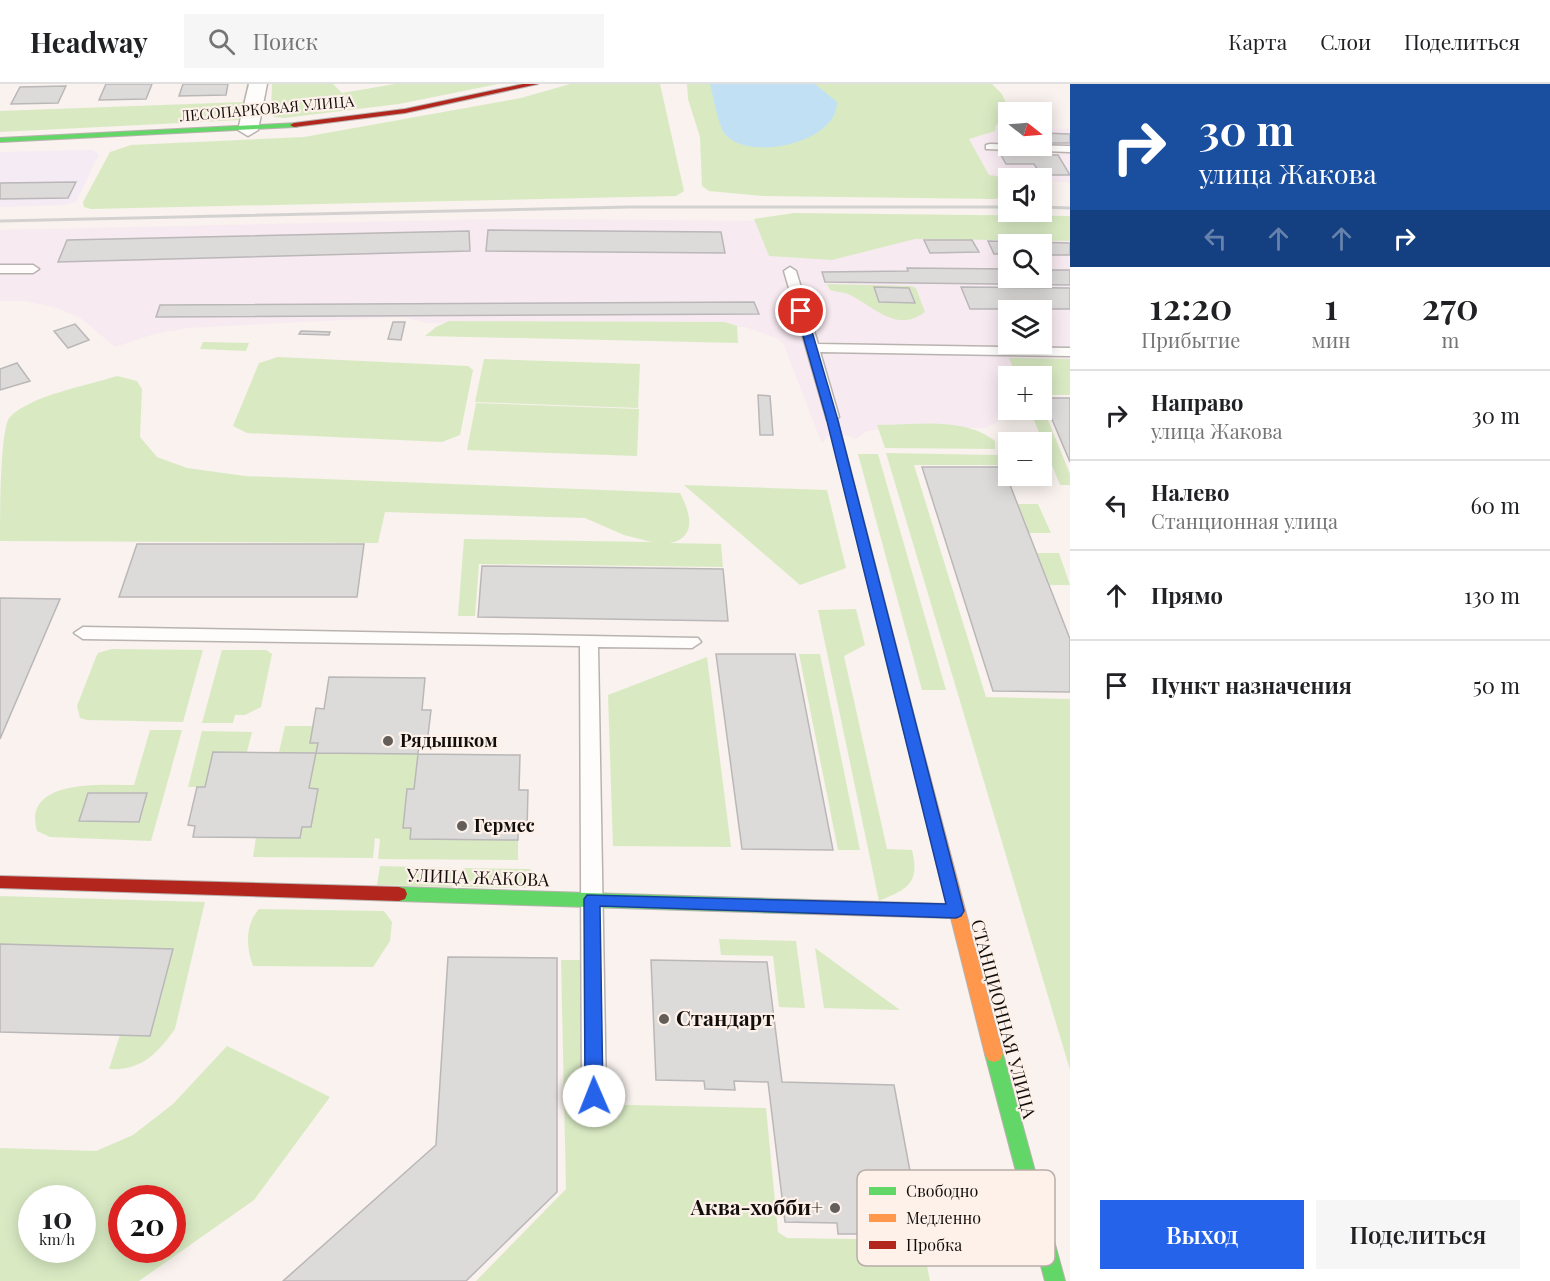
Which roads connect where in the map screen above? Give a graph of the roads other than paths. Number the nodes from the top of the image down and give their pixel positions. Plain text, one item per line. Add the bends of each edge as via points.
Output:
1 (258, 84) edge
2 (534, 84) edge
3 (248, 130) junction
4 (0, 140) edge
5 (990, 147) dead end
6 (1070, 149) edge
7 (0, 269) edge
8 (33, 269) dead end
9 (790, 271) dead end
10 (811, 348) junction
11 (1070, 352) edge
12 (832, 417) joint
13 (83, 633) dead end
14 (589, 640) junction
15 (692, 642) dead end
16 (0, 882) edge
17 (592, 899) junction
18 (956, 911) junction
19 (594, 1096) dead end
20 (1025, 1170) edge
21 (1051, 1266) edge
22 (1055, 1281) edge

1 - 3 street
2 - 3 street, ЛЕСОПАРКОВАЯ УЛИЦА via 405,111
3 - 4 street, ЛЕСОПАРКОВАЯ УЛИЦА
5 - 6 lane
7 - 8 lane
9 - 10 lane
10 - 11 lane
10 - 12 lane
12 - 18 street, СТАНЦИОННАЯ УЛИЦА
13 - 14 lane
14 - 15 lane
14 - 17 lane
16 - 17 street, УЛИЦА ЖАКОВА
17 - 18 street, УЛИЦА ЖАКОВА
17 - 19 lane
18 - 20 street, СТАНЦИОННАЯ УЛИЦА
21 - 22 street, СТАНЦИОННАЯ УЛИЦА

